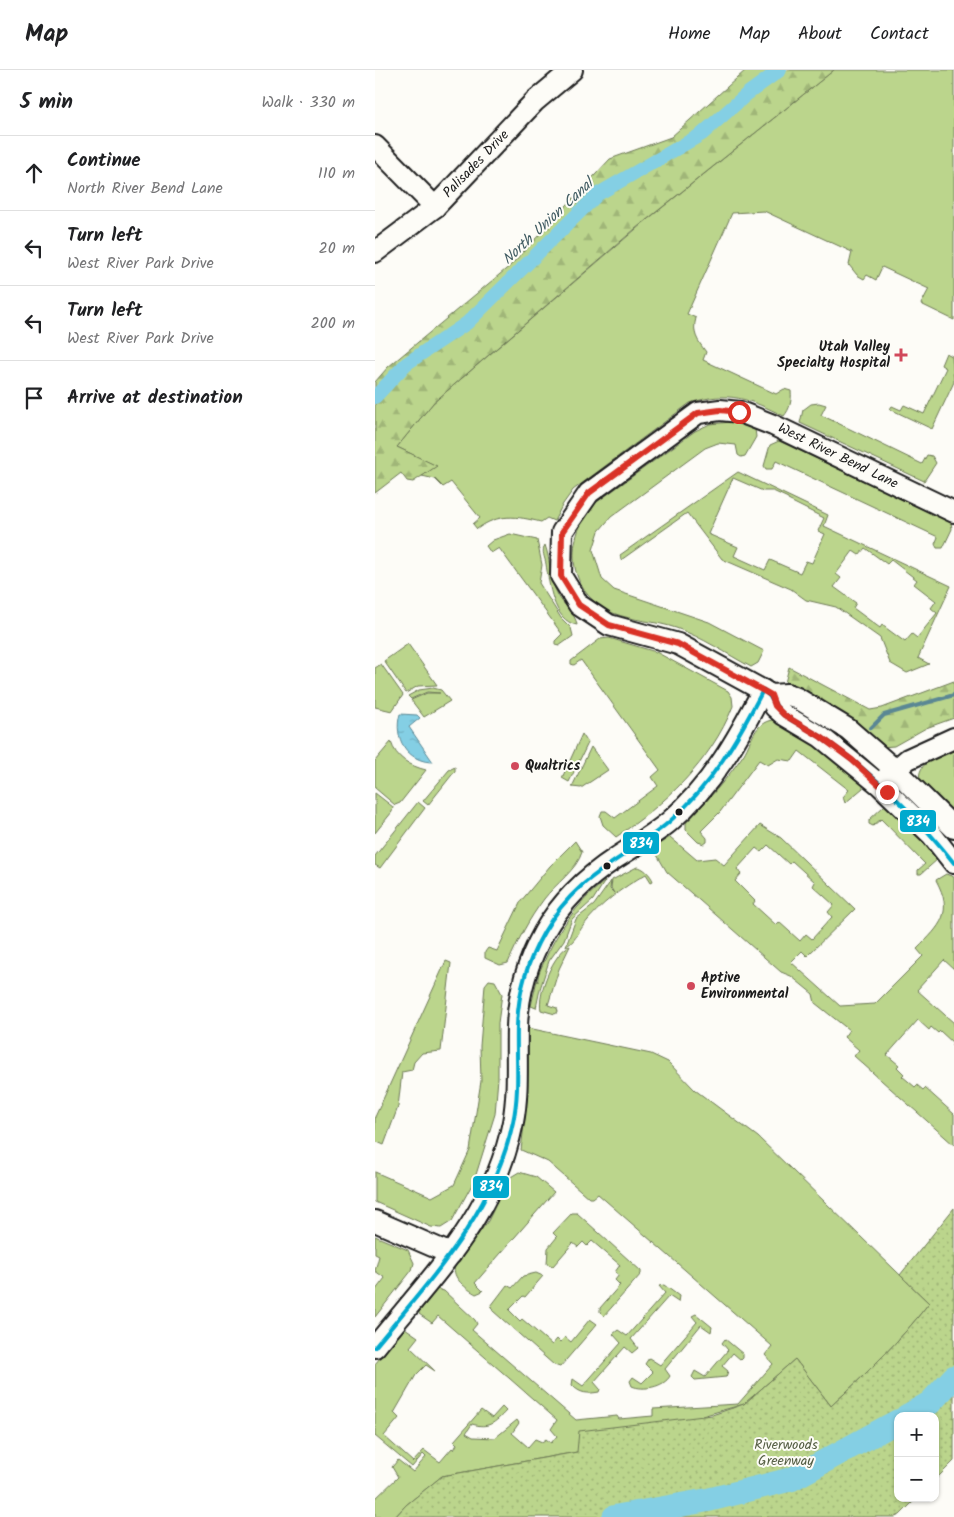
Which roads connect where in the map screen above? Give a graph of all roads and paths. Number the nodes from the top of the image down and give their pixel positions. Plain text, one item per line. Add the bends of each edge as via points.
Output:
1 (571, 70) edge
2 (375, 146) edge
3 (435, 207) junction
4 (375, 252) edge
5 (954, 512) edge
6 (767, 693) junction
7 (954, 738) edge
8 (894, 769) junction
9 (880, 785) junction
10 (954, 828) edge
11 (954, 863) edge
12 (375, 1221) edge
13 (451, 1254) junction
14 (375, 1347) edge

1 - 3 street, Palisades Drive via 535,101
2 - 3 street
3 - 4 street, Palisades Drive
5 - 6 street, West River Bend Lane via 773,425 739,412 720,410 698,413 589,493 562,532 561,576 579,605 609,625 678,644
6 - 8 street via 797,698 848,729
6 - 9 street via 784,715 821,737
6 - 13 street via 723,762 696,796 668,823 582,884 545,930 531,958 520,999 517,1095 504,1158 482,1209
7 - 8 street
8 - 9 street
8 - 10 street
9 - 11 street via 932,835
12 - 13 street
13 - 14 street

